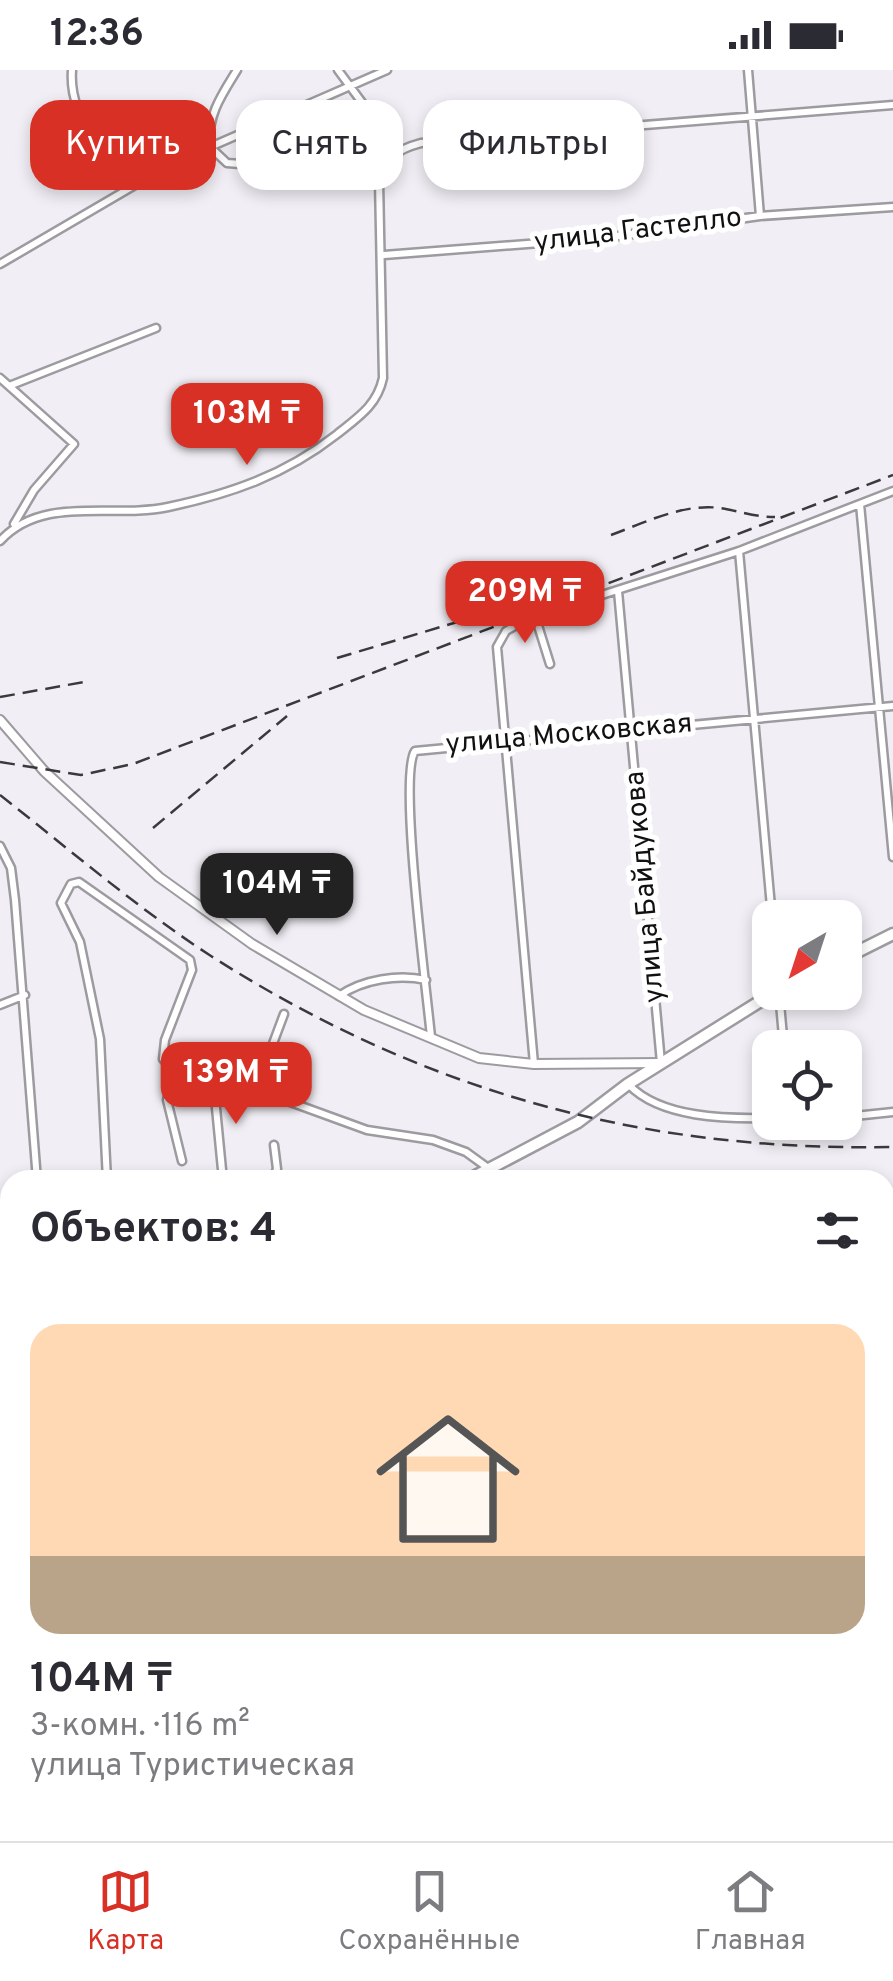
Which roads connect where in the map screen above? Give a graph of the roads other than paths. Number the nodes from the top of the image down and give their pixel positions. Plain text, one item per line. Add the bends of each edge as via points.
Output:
1 (72, 70) edge
2 (237, 70) edge
3 (338, 70) edge
4 (387, 70) edge
5 (748, 70) edge
6 (346, 84) junction
7 (74, 100) edge
8 (358, 100) edge
9 (216, 105) edge
10 (893, 105) edge
11 (752, 116) junction
12 (216, 143) edge
13 (403, 148) edge
14 (127, 190) edge
15 (380, 190) edge
16 (893, 207) edge
17 (760, 216) junction
18 (384, 255) junction
19 (0, 264) edge
20 (156, 328) dead end
21 (0, 378) edge
22 (9, 386) junction
23 (893, 491) edge
24 (860, 504) junction
25 (14, 525) junction
26 (0, 540) edge
27 (739, 551) junction
28 (618, 591) junction
29 (535, 616) junction
30 (550, 664) dead end
31 (893, 706) edge
32 (879, 707) junction
33 (755, 718) junction
34 (0, 720) edge
35 (634, 728) junction
36 (508, 740) junction
37 (0, 846) edge
38 (893, 857) edge
39 (770, 900) edge
40 (893, 934) edge
41 (862, 950) edge
42 (426, 980) junction
43 (25, 995) junction
44 (340, 996) junction
45 (0, 1005) edge
46 (752, 1007) edge
47 (284, 1014) dead end
48 (431, 1038) junction
49 (661, 1062) junction
50 (534, 1064) junction
51 (174, 1071) junction
52 (212, 1077) junction
53 (628, 1084) junction
54 (256, 1089) junction
55 (893, 1112) edge
56 (862, 1115) edge
57 (752, 1118) edge
58 (274, 1144) dead end
59 (182, 1161) dead end
60 (488, 1168) junction
61 (36, 1170) edge
62 (107, 1170) edge
63 (222, 1170) edge
64 (277, 1170) edge
65 (485, 1170) edge

1 - 7 street
2 - 9 street
3 - 6 street
4 - 6 street
5 - 11 street
6 - 8 street
6 - 12 street
10 - 11 street
11 - 13 street
11 - 17 street
14 - 19 street
15 - 18 street
16 - 17 street, улица Гастелло
17 - 18 street, улица Гастелло via 604,238
18 - 25 street via 380,393 330,440 245,488 126,514 62,512
20 - 22 street
21 - 22 street
22 - 25 street via 74,444
23 - 24 street
24 - 27 street
24 - 32 street
25 - 26 street
27 - 28 street
27 - 33 street
28 - 29 street
28 - 35 street, улица Байдукова
29 - 30 street
29 - 36 street via 506,630 497,647
31 - 32 street, улица Московская
32 - 33 street, улица Московская
32 - 38 street
33 - 35 street, улица Московская
33 - 39 street
34 - 44 street via 44,771 160,877 252,944
35 - 36 street, улица Московская
35 - 49 street, улица Байдукова
36 - 42 street, улица Московская via 419,748 411,756
36 - 50 street
37 - 43 street via 11,868
40 - 41 main road
42 - 44 street via 384,980
42 - 48 street, улица Московская
43 - 45 street
43 - 61 street
44 - 48 street
46 - 49 main road
47 - 54 street
48 - 50 street via 479,1058
49 - 50 street
49 - 53 main road
51 - 52 street
51 - 59 street via 166,1100
51 - 62 street via 163,1059 165,1040 190,960 80,882 71,884 60,902 80,942 100,1039
52 - 54 street
52 - 63 street
53 - 57 street via 653,1104
53 - 60 main road via 561,1132
54 - 60 street via 367,1130 433,1140
55 - 56 street
58 - 64 street
60 - 65 main road

